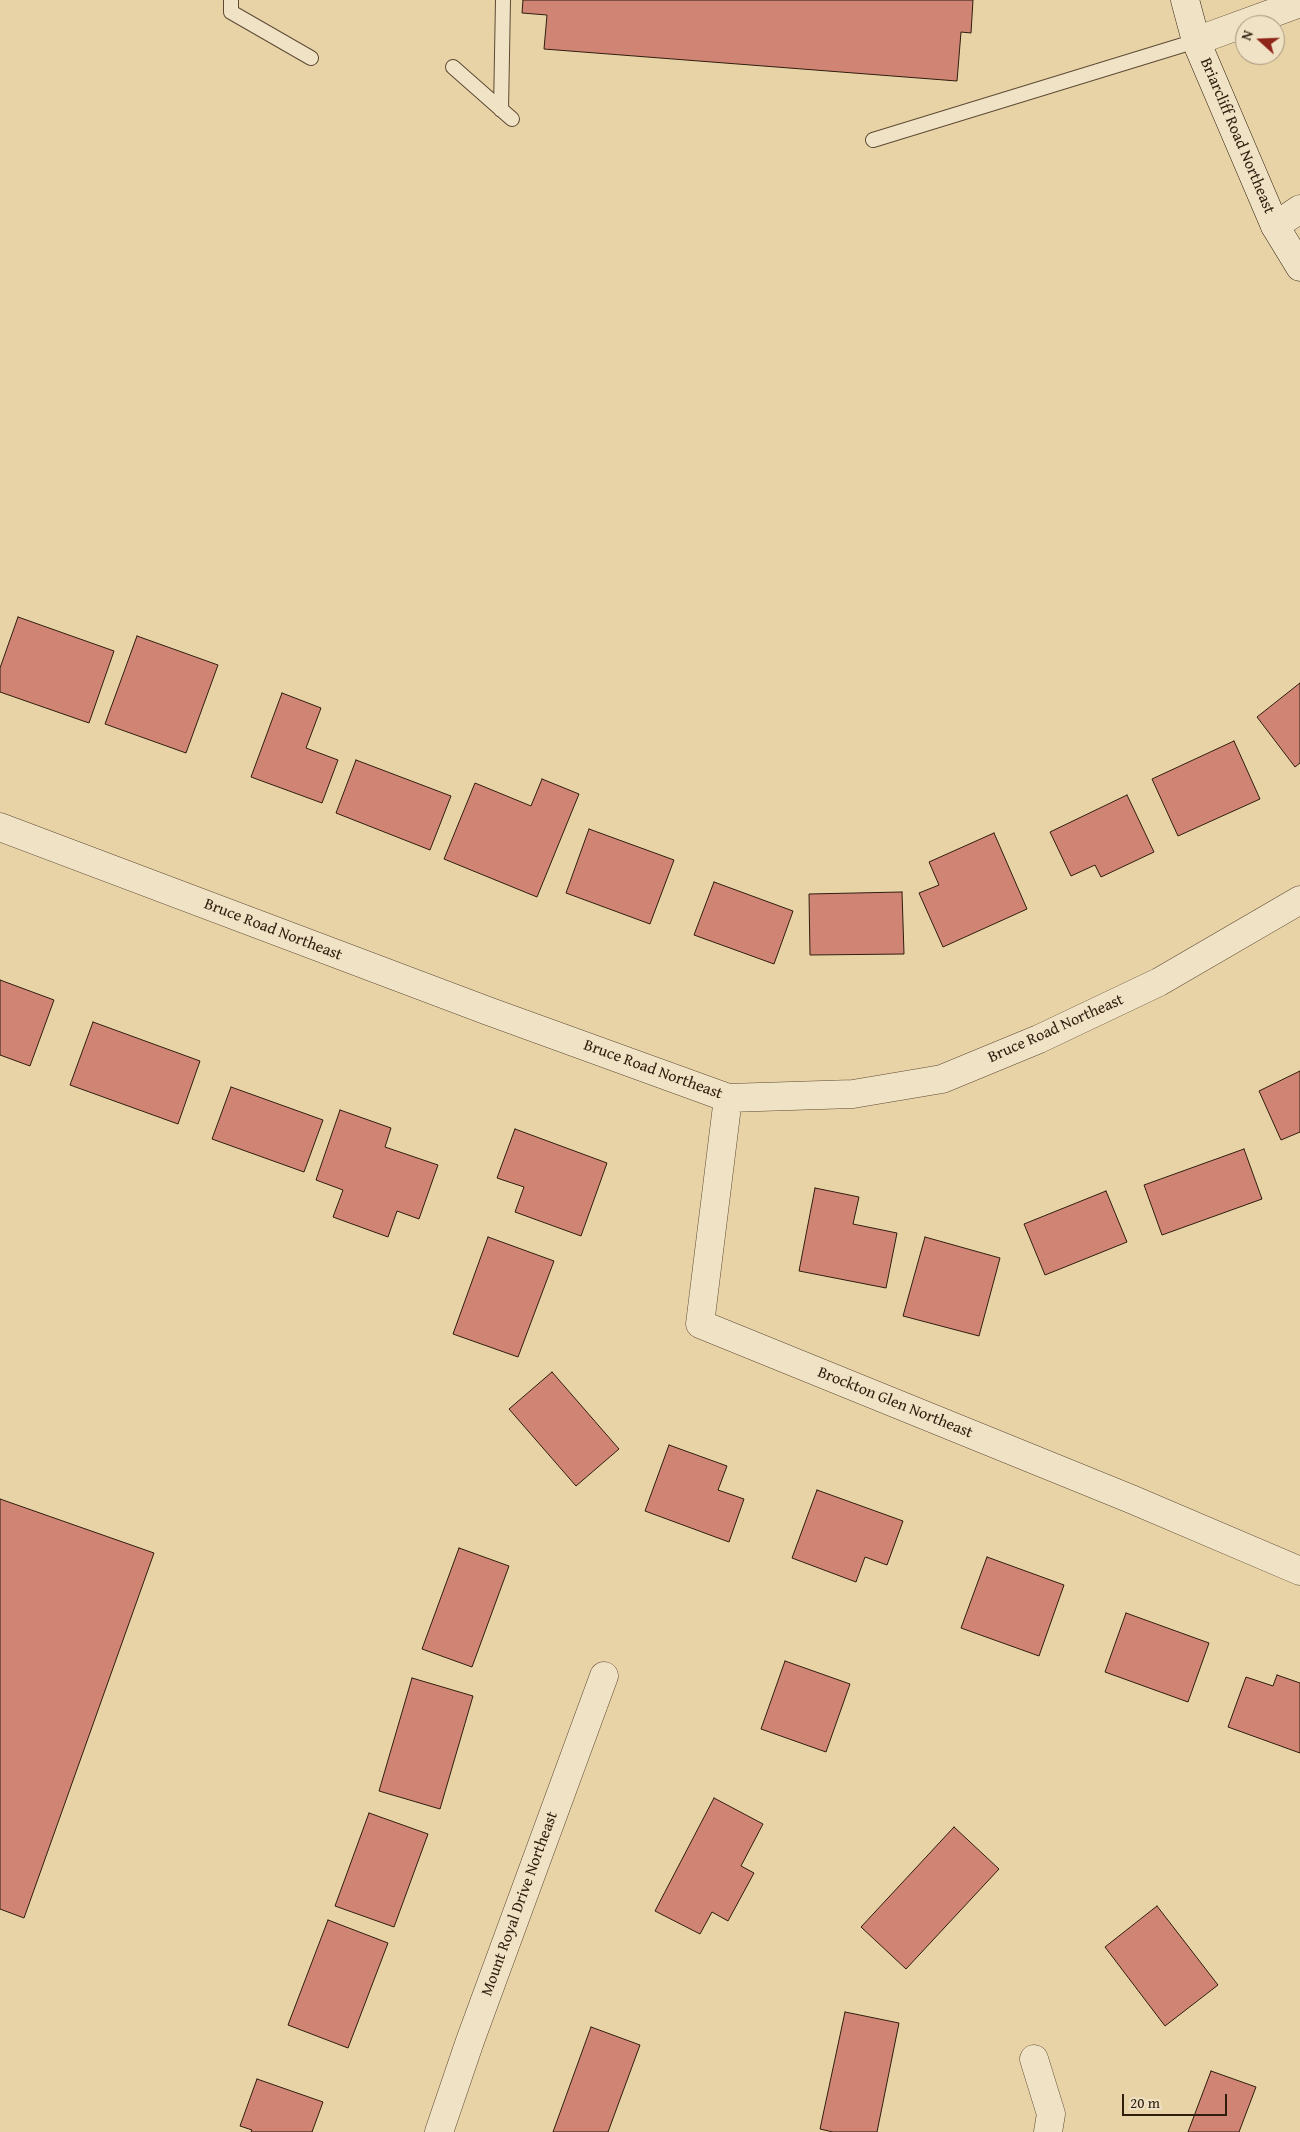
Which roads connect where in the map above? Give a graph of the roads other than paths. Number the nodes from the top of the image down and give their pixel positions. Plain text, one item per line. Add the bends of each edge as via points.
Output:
1 (231, 0) edge
2 (503, 0) edge
3 (1185, 0) edge
4 (1300, 3) edge
5 (1196, 41) junction
6 (311, 58) dead end
7 (453, 66) dead end
8 (873, 140) dead end
9 (1300, 209) edge
10 (1275, 226) junction
11 (1300, 268) edge
12 (0, 827) edge
13 (1300, 900) edge
14 (728, 1098) junction
15 (1300, 1571) edge
16 (604, 1676) dead end
17 (1034, 2059) dead end
18 (439, 2132) edge
19 (1048, 2132) edge

1 - 6 lane via 231,12
2 - 7 lane via 507,114
3 - 5 street, Briarcliff Road Northeast
4 - 5 street
5 - 8 lane
5 - 10 street, Briarcliff Road Northeast
9 - 10 street
10 - 11 street, Briarcliff Road Northeast
12 - 14 street, Bruce Road Northeast
13 - 14 street, Bruce Road Northeast via 1159,982 1039,1039 942,1079 853,1094
14 - 15 street, Brockton Glen Northeast via 700,1324
16 - 18 street, Mount Royal Drive Northeast
17 - 19 street via 1051,2114

